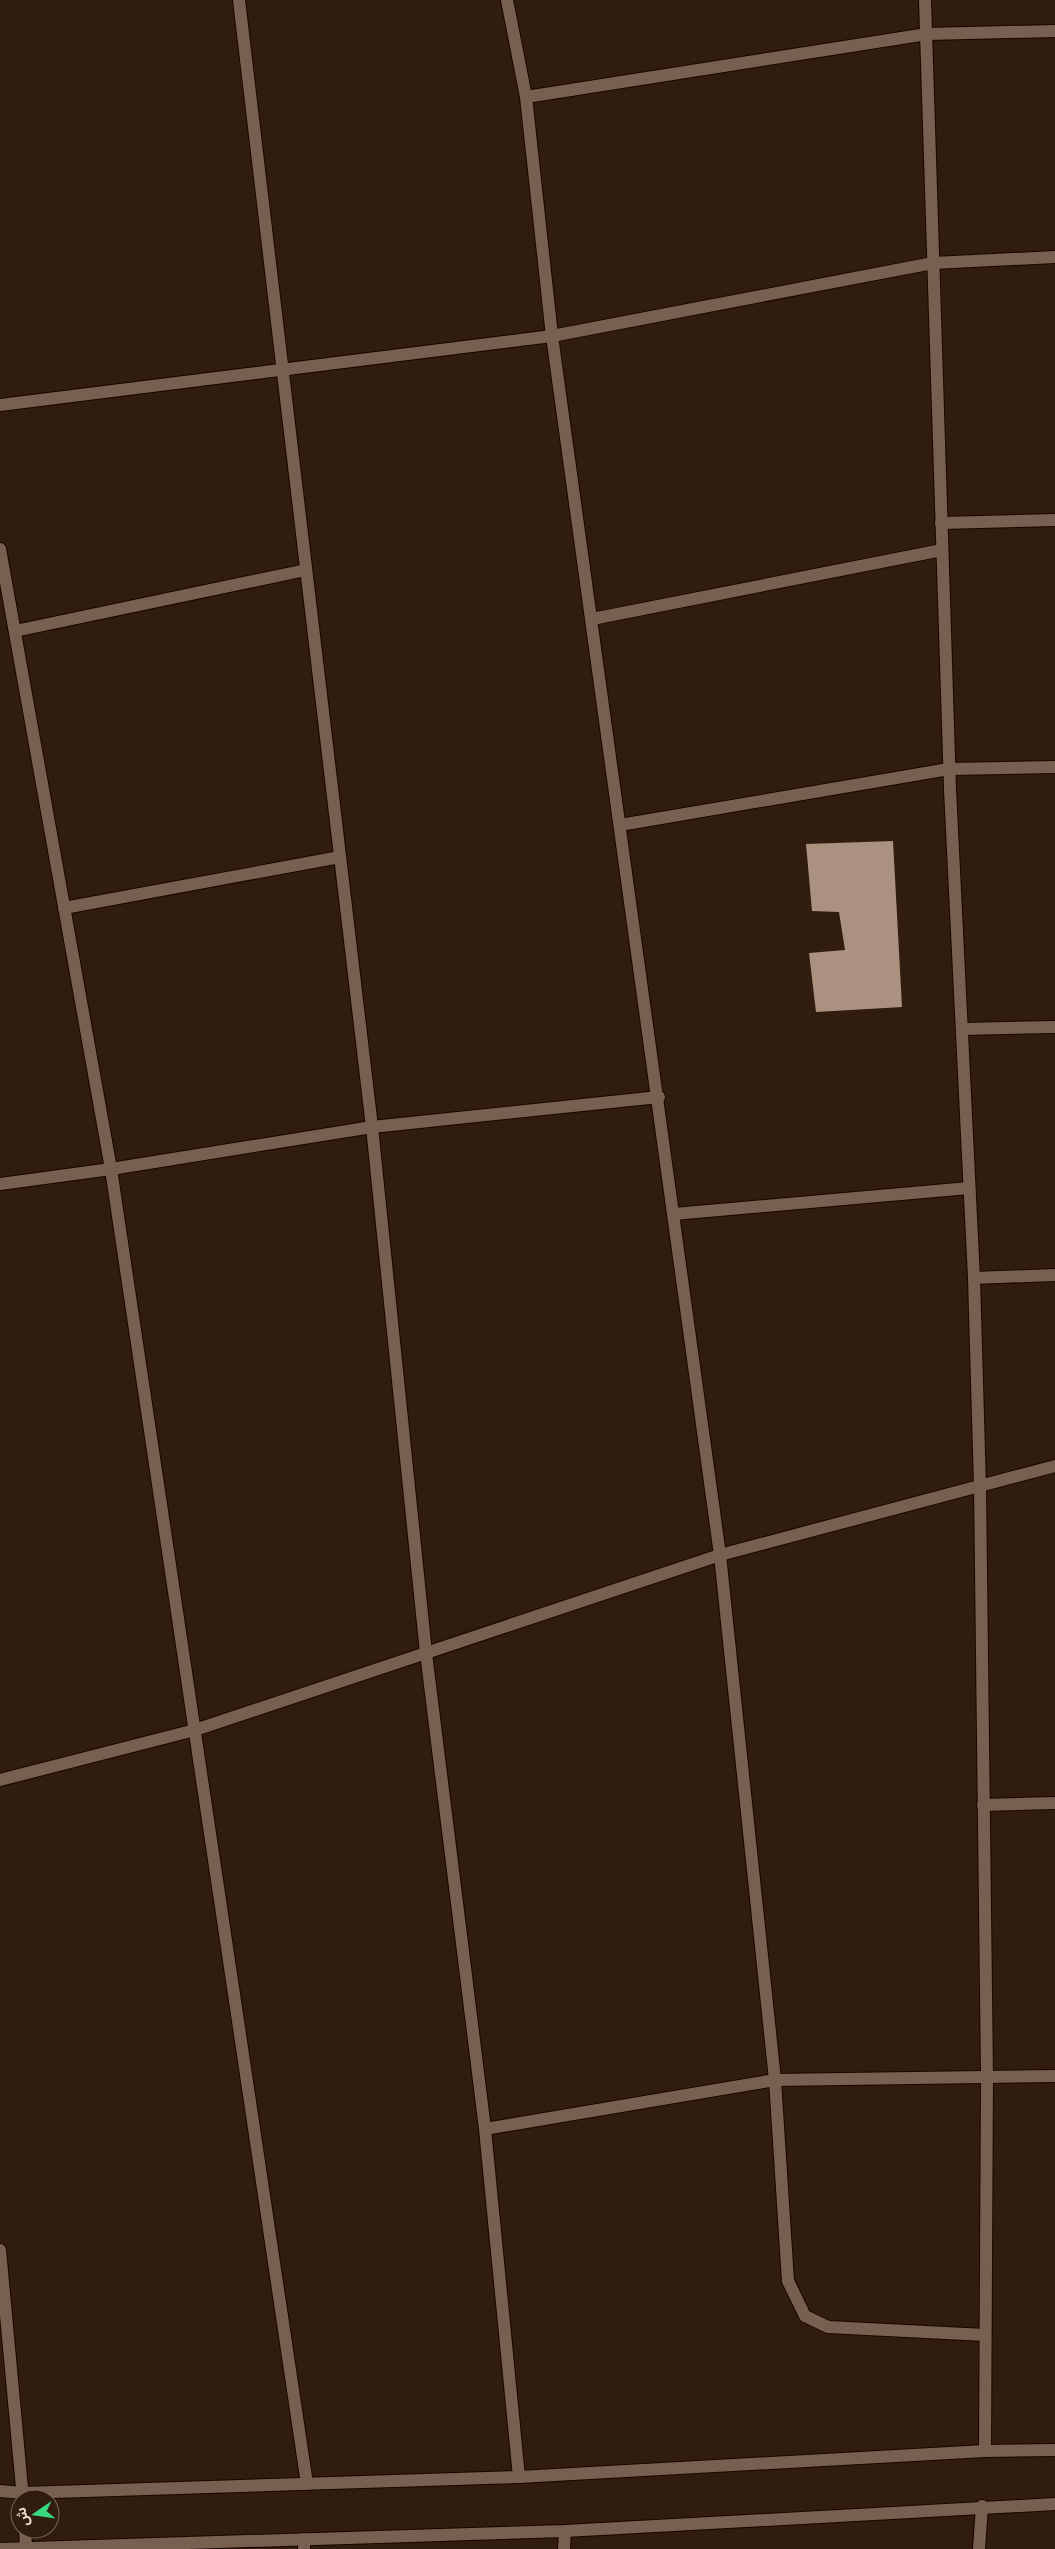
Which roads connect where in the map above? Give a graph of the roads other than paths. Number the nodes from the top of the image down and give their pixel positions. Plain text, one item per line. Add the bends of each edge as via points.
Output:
1 (239, 0) edge
2 (507, 0) edge
3 (926, 0) edge
4 (1055, 32) edge
5 (927, 34) junction
6 (526, 97) junction
7 (1055, 257) edge
8 (933, 263) junction
9 (552, 336) junction
10 (283, 371) junction
11 (0, 405) edge
12 (1055, 520) edge
13 (941, 523) junction
14 (0, 549) edge
15 (942, 550) junction
16 (306, 570) junction
17 (592, 618) junction
18 (15, 631) junction
19 (1055, 767) edge
20 (949, 769) junction
21 (620, 825) junction
22 (340, 857) junction
23 (64, 908) junction
24 (1055, 1027) edge
25 (962, 1029) junction
26 (658, 1097) junction
27 (372, 1127) junction
28 (112, 1168) junction
29 (0, 1184) edge
30 (969, 1188) junction
31 (674, 1214) junction
32 (1055, 1275) edge
33 (974, 1278) junction
34 (1055, 1466) edge
35 (980, 1486) junction
36 (720, 1555) junction
37 (426, 1653) junction
38 (195, 1730) junction
39 (0, 1780) edge
40 (1055, 1803) edge
41 (983, 1805) junction
42 (1055, 2076) edge
43 (987, 2077) junction
44 (775, 2080) junction
45 (485, 2129) junction
46 (0, 2250) edge
47 (985, 2335) junction
48 (1055, 2450) edge
49 (985, 2451) junction
50 (520, 2477) junction
51 (307, 2484) junction
52 (22, 2489) edge
53 (60, 2494) edge
54 (1055, 2504) edge
55 (982, 2506) junction
56 (565, 2531) junction
57 (26, 2539) edge
58 (304, 2544) edge
59 (26, 2547) junction
60 (0, 2549) edge
61 (564, 2549) edge
62 (979, 2549) edge

1 - 10 street
2 - 6 street
3 - 5 street
4 - 5 street
5 - 6 street
5 - 8 street
6 - 9 street
7 - 8 street
8 - 9 street
8 - 13 street
9 - 10 street
9 - 17 street
10 - 11 street
10 - 16 street
12 - 13 street
13 - 15 street
14 - 18 street
15 - 17 street
15 - 20 street
16 - 18 street
16 - 22 street
17 - 21 street
18 - 23 street
19 - 20 street
20 - 21 street
20 - 25 street
21 - 26 street
22 - 23 street
22 - 27 street
23 - 28 street
24 - 25 street
25 - 30 street
26 - 27 street
26 - 31 street
27 - 28 street
27 - 37 street
28 - 29 street
28 - 38 street
30 - 31 street
30 - 33 street
31 - 36 street
32 - 33 street
33 - 35 street
34 - 35 street
35 - 36 street
35 - 41 street
36 - 37 street
36 - 44 street
37 - 38 street
37 - 45 street
38 - 39 street
38 - 51 street
40 - 41 street
41 - 43 street
42 - 43 street
43 - 44 street
43 - 47 street
44 - 45 street
44 - 47 street via 788,2281 805,2316 828,2327
45 - 50 street
46 - 52 street
47 - 49 street
48 - 49 street
49 - 50 street
50 - 51 street
51 - 53 street
54 - 55 street
55 - 56 street
55 - 62 street
56 - 58 street
56 - 61 street
57 - 59 street
58 - 59 street
59 - 60 street

